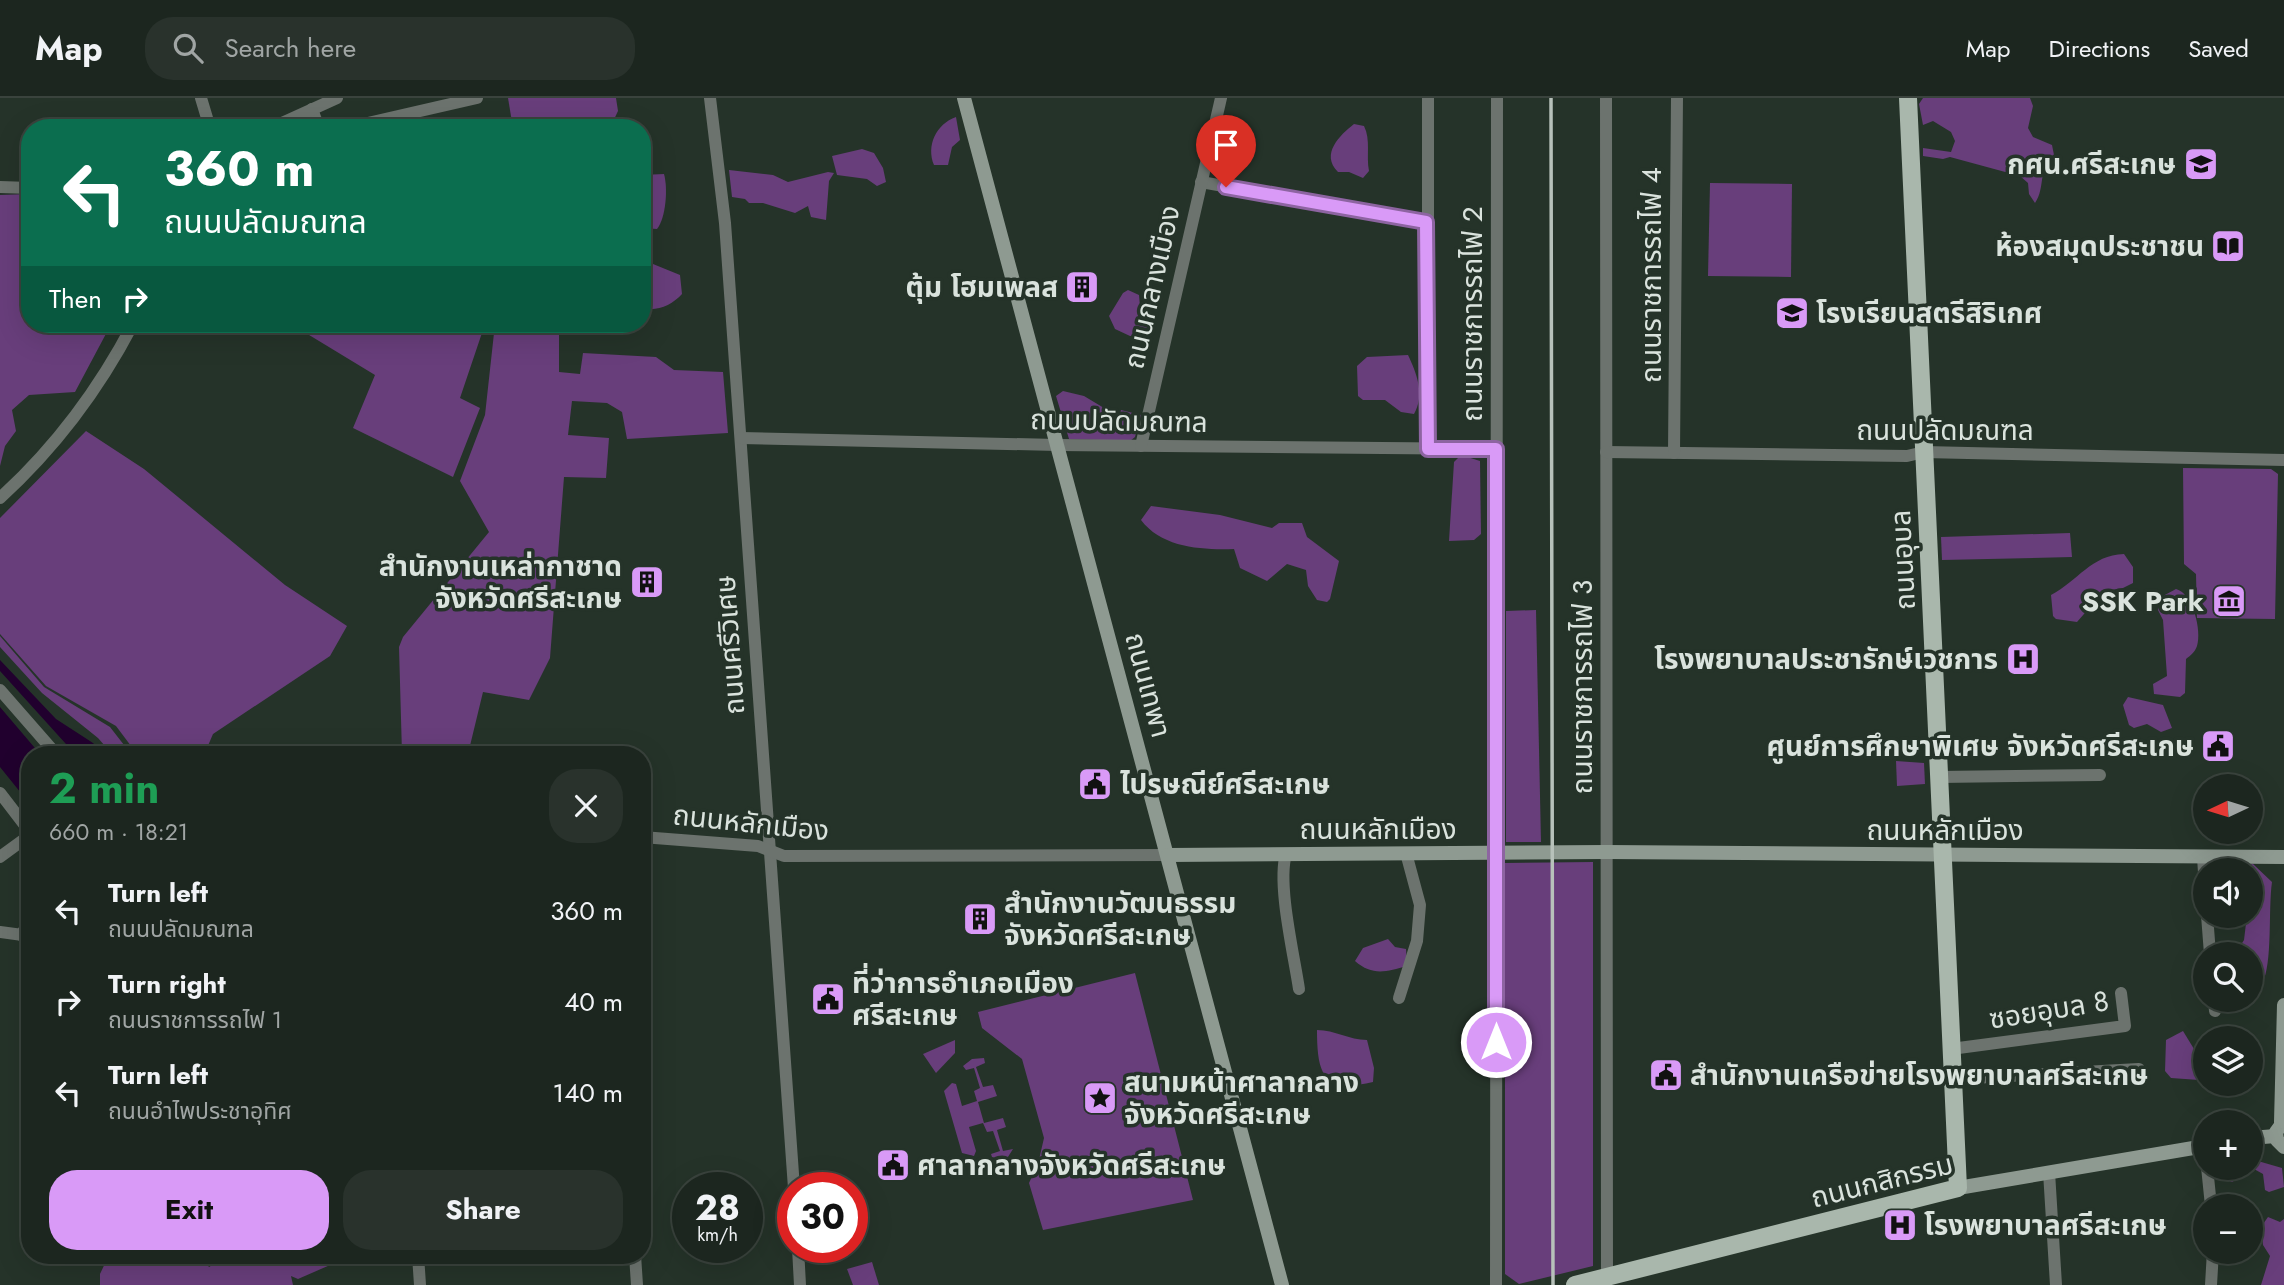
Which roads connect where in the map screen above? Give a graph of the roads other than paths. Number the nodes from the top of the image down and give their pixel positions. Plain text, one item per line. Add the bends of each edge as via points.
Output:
1 (201, 98) edge
2 (337, 98) edge
3 (477, 98) edge
4 (964, 98) edge
5 (1221, 98) edge
6 (1428, 98) edge
7 (1497, 98) edge
8 (1606, 98) edge
9 (1677, 98) edge
10 (1908, 98) edge
11 (714, 99) edge
12 (312, 109) junction
13 (207, 119) edge
14 (290, 119) edge
15 (316, 119) edge
16 (385, 119) edge
17 (1201, 182) junction
18 (0, 187) edge
19 (21, 188) edge
20 (1426, 222) junction
21 (128, 333) edge
22 (741, 438) junction
23 (1057, 445) junction
24 (1141, 446) junction
25 (1428, 449) junction
26 (1496, 449) junction
27 (1606, 452) junction
28 (1924, 452) junction
29 (1674, 453) junction
30 (2284, 460) edge
31 (0, 498) edge
32 (0, 690) edge
33 (49, 746) edge
34 (2100, 775) dead end
35 (1939, 777) junction
36 (0, 793) edge
37 (21, 822) edge
38 (651, 838) edge
39 (21, 841) edge
40 (769, 851) junction
41 (1496, 852) junction
42 (1607, 852) junction
43 (1406, 853) junction
44 (1286, 854) junction
45 (1168, 855) junction
46 (1942, 855) junction
47 (0, 857) edge
48 (2203, 857) joint
49 (2284, 857) edge
50 (0, 932) edge
51 (21, 935) edge
52 (1299, 989) dead end
53 (2122, 993) dead end
54 (1399, 998) dead end
55 (2284, 1005) edge
56 (1951, 1049) junction
57 (2139, 1069) dead end
58 (1952, 1079) junction
59 (2281, 1132) edge
60 (2263, 1135) edge
61 (2193, 1151) edge
62 (792, 1172) edge
63 (2049, 1172) junction
64 (1958, 1188) junction
65 (799, 1263) edge
66 (419, 1264) edge
67 (636, 1264) edge
68 (2212, 1264) edge
69 (1607, 1277) junction
70 (421, 1285) edge
71 (637, 1285) edge
72 (800, 1285) edge
73 (1282, 1285) edge
74 (1496, 1285) edge
75 (1575, 1285) edge
76 (2056, 1285) edge
77 (2211, 1285) edge

1 - 13 street
2 - 12 street
3 - 16 street
4 - 23 main road, ถนนเทพา
5 - 17 street, ถนนกลางเมือง
6 - 20 street
7 - 26 street, ถนนราชการรถไฟ 2
8 - 27 street, ถนนราชการรถไฟ 3
9 - 29 street, ถนนราชการรถไฟ 4
10 - 28 main road, ถนนอุบล
11 - 22 street, ถนนศรีวิเศษ
12 - 14 street
12 - 15 street
17 - 20 street
17 - 24 street, ถนนกลางเมือง
18 - 19 street
20 - 25 street
21 - 31 street via 85,407
22 - 23 street, ถนนปลัดมณฑล
22 - 40 street, ถนนศรีวิเศษ
23 - 24 street, ถนนปลัดมณฑล
23 - 45 main road, ถนนเทพา
24 - 25 street, ถนนปลัดมณฑล
25 - 26 street, ถนนปลัดมณฑล
26 - 41 street, ถนนราชการรถไฟ 2
27 - 29 street, ถนนปลัดมณฑล
27 - 42 street, ถนนราชการรถไฟ 3
28 - 29 street, ถนนปลัดมณฑล via 1907,456
28 - 30 street, ถนนปลัดมณฑล
28 - 35 main road, ถนนอุบล
32 - 33 street
34 - 35 street
35 - 46 main road, ถนนอุบล
36 - 37 street
38 - 40 street, ถนนหลักเมือง via 758,846
39 - 47 street
40 - 45 street, ถนนหลักเมือง via 784,856
40 - 62 street, ถนนศรีวิเศษ
41 - 42 main road, ถนนหลักเมือง
41 - 43 main road, ถนนหลักเมือง
41 - 74 street, ถนนราชการรถไฟ 2
42 - 46 main road, ถนนหลักเมือง
42 - 69 street, ถนนราชการรถไฟ 3
43 - 44 main road, ถนนหลักเมือง
43 - 54 street via 1420,905 1417,942
44 - 45 main road, ถนนหลักเมือง
44 - 52 street via 1286,899
45 - 73 main road, ถนนเทพา
46 - 48 main road, ถนนหลักเมือง
46 - 56 main road, ถนนอุบล
48 - 49 main road, ถนนหลักเมือง
50 - 51 street
53 - 56 street, ซอยอุบล 8 via 2125,1026
55 - 59 main road
56 - 58 main road, ถนนอุบล
57 - 58 street
58 - 64 main road, ถนนอุบล
59 - 60 main road
61 - 63 main road, ถนนกสิกรรม
63 - 64 main road, ถนนกสิกรรม
63 - 76 street
64 - 69 main road, ถนนกสิกรรม
65 - 72 street
66 - 70 street
67 - 71 street
68 - 77 street
69 - 75 main road, ถนนกสิกรรม

